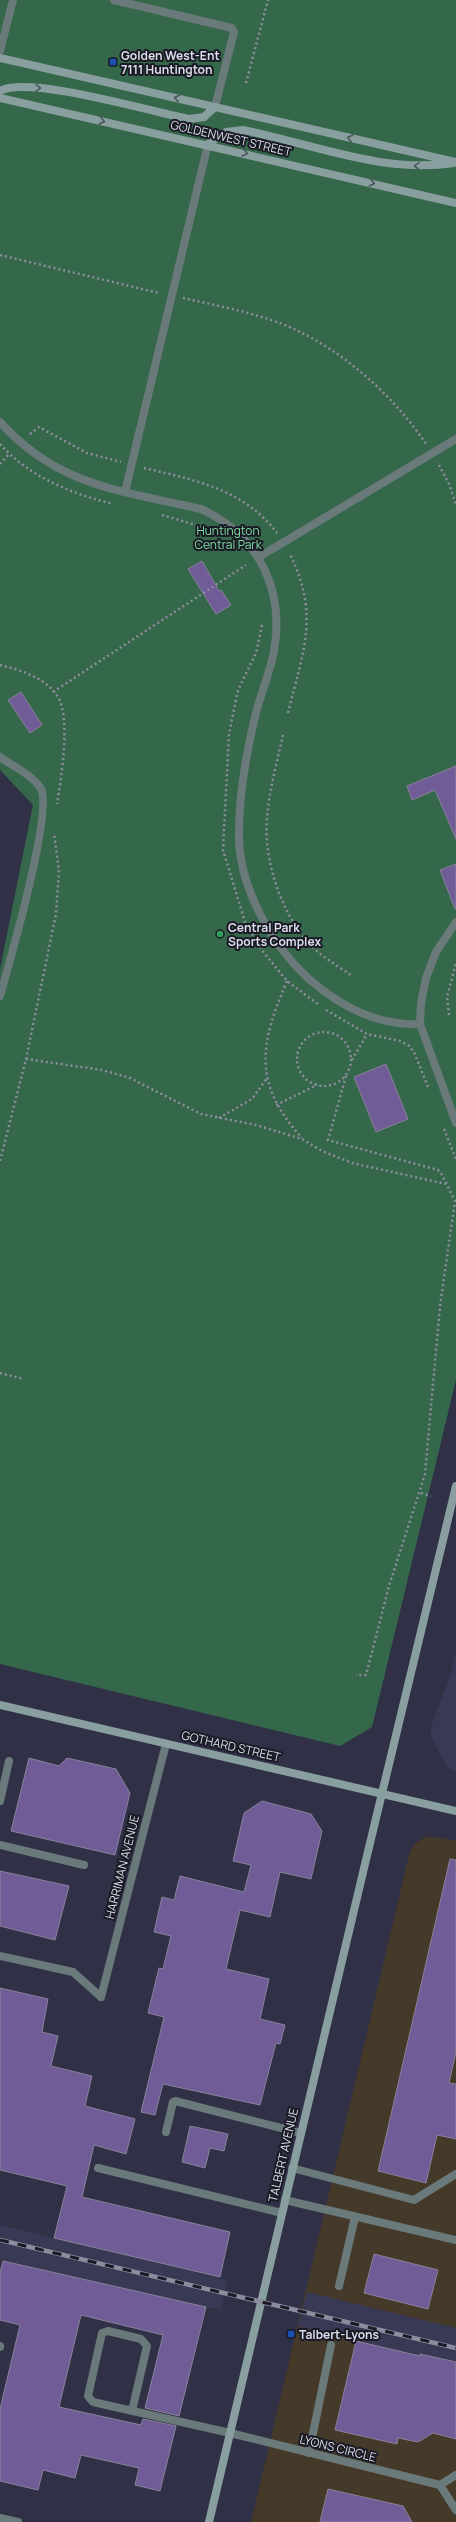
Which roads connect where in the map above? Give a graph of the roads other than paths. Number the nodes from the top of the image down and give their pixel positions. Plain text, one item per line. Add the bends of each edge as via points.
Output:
1 (13, 0) edge
2 (114, 0) edge
3 (0, 51) edge
4 (0, 58) edge
5 (0, 91) edge
6 (0, 98) edge
7 (215, 107) junction
8 (208, 144) junction
9 (456, 162) edge
10 (456, 203) edge
11 (0, 422) edge
12 (456, 439) edge
13 (124, 492) junction
14 (259, 557) junction
15 (0, 757) edge
16 (456, 922) edge
17 (0, 996) edge
18 (420, 1024) junction
19 (456, 1122) edge
20 (456, 1486) edge
21 (454, 1502) edge
22 (0, 1705) edge
23 (166, 1744) junction
24 (9, 1761) dead end
25 (381, 1793) junction
26 (0, 1801) edge
27 (456, 1811) edge
28 (0, 1845) edge
29 (84, 1865) dead end
30 (0, 1956) edge
31 (166, 2132) dead end
32 (301, 2133) junction
33 (98, 2168) dead end
34 (292, 2168) junction
35 (456, 2174) edge
36 (285, 2200) junction
37 (282, 2213) junction
38 (355, 2217) junction
39 (456, 2240) edge
40 (339, 2286) dead end
41 (331, 2345) dead end
42 (132, 2410) junction
43 (230, 2433) junction
44 (309, 2453) junction
45 (456, 2475) edge
46 (440, 2485) junction
47 (456, 2510) edge
48 (3, 2520) edge
49 (18, 2522) edge
50 (209, 2522) edge

1 - 3 street
2 - 7 street via 232,28 234,32
7 -> 4 street
5 -> 7 street via 35,87 62,90 189,119 204,117
6 -> 8 street, GOLDENWEST STREET
9 -> 7 street
9 -> 8 street via 429,167 402,166 244,130 226,132
8 -> 10 street, GOLDENWEST STREET
8 - 13 street
11 - 13 street via 19,444 60,471 87,482
12 - 14 street
13 - 14 street via 201,509 218,517 246,540
14 - 18 street via 270,583 276,616 274,651 242,779 238,835 246,880 266,928 296,967 321,989 346,1006 375,1019 390,1024
15 - 17 street via 29,776 41,789 43,805 38,844 16,943
16 - 18 street via 436,952 426,978
18 - 19 street
20 - 21 street, TALBERT AVENUE
21 - 25 street, TALBERT AVENUE via 393,1754
22 - 23 street, GOTHARD STREET
23 - 25 street, GOTHARD STREET
23 - 30 street, HARRIMAN AVENUE via 101,1997 73,1972
24 - 26 street
25 - 27 street, GOTHARD STREET
25 - 32 street, TALBERT AVENUE
28 - 29 street
31 - 32 street via 175,2101
32 - 34 street, TALBERT AVENUE
33 - 37 street
34 - 35 street via 414,2200
34 - 36 street, TALBERT AVENUE
36 - 37 street, TALBERT AVENUE
36 - 38 street
37 - 43 street, TALBERT AVENUE
38 - 39 street
38 - 40 street
41 - 44 street
42 - 42 street, LYONS CIRCLE via 93,2402 88,2396 102,2333 108,2331 141,2339 147,2346
42 - 43 street, LYONS CIRCLE
43 - 44 street, LYONS CIRCLE
43 - 50 street, TALBERT AVENUE
44 - 46 street, LYONS CIRCLE
45 - 46 street
46 - 47 street
48 - 49 street

